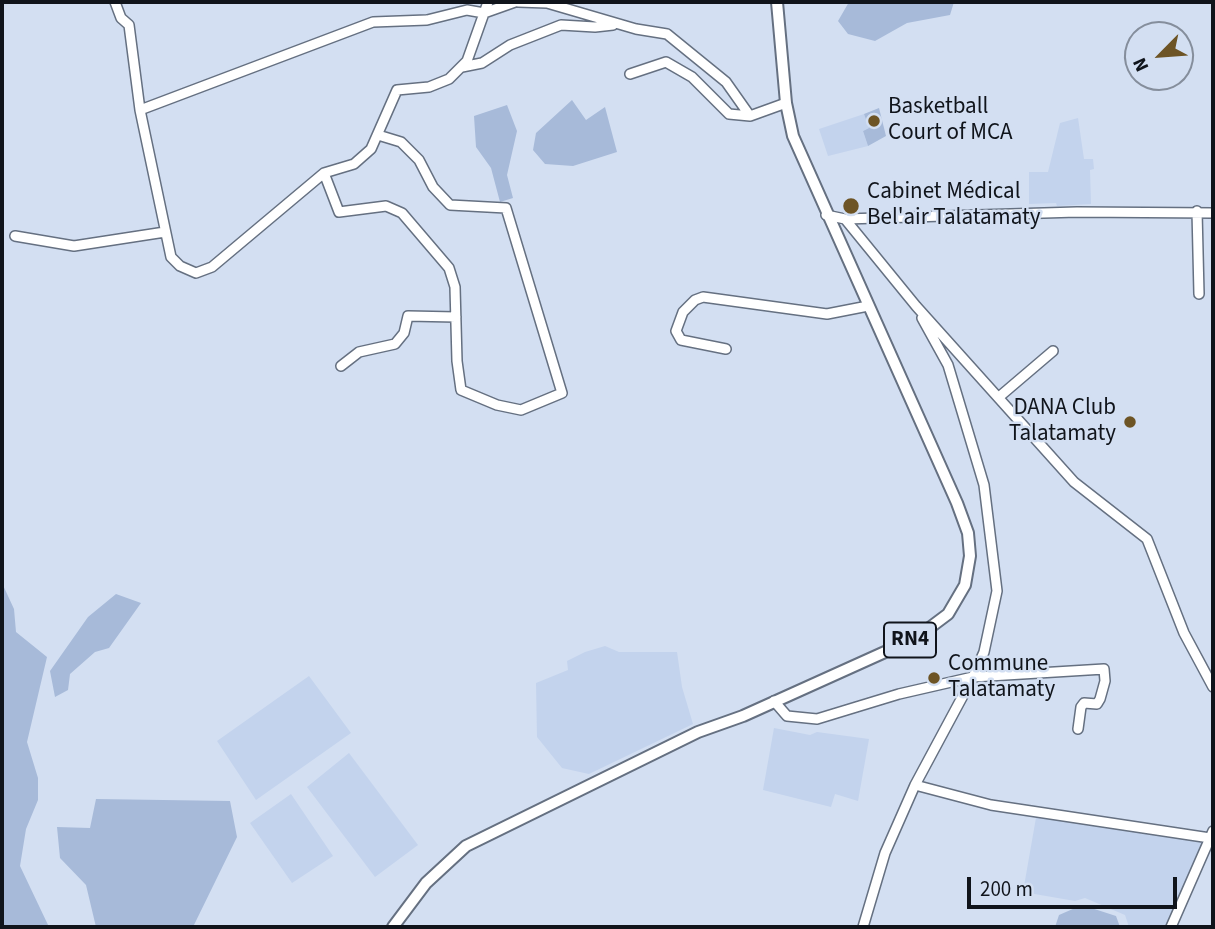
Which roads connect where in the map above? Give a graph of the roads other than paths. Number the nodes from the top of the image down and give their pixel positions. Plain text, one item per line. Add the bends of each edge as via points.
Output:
1 (115, 2) edge
2 (488, 2) edge
3 (517, 2) edge
4 (777, 2) edge
5 (484, 13) junction
6 (618, 24) junction
7 (460, 68) junction
8 (630, 74) dead end
9 (786, 103) junction
10 (140, 110) junction
11 (750, 116) junction
12 (379, 135) junction
13 (324, 173) junction
14 (1197, 211) junction
15 (1213, 213) edge
16 (826, 215) junction
17 (845, 219) junction
18 (165, 232) junction
19 (15, 236) dead end
20 (1199, 293) dead end
21 (868, 306) junction
22 (916, 306) junction
23 (456, 317) junction
24 (726, 349) dead end
25 (1052, 351) dead end
26 (341, 366) dead end
27 (999, 397) junction
28 (973, 677) junction
29 (1213, 687) edge
30 (774, 701) junction
31 (1078, 729) dead end
32 (915, 785) junction
33 (1212, 834) edge
34 (393, 927) edge
35 (863, 927) edge
36 (1171, 927) edge

1 - 10 street via 129,25
2 - 5 street
3 - 5 street
3 - 6 street via 547,3
4 - 9 main road
5 - 7 street
5 - 10 street via 467,10 427,20 373,22
6 - 7 street via 561,24 510,45 482,63
6 - 11 street via 667,34 726,82
7 - 12 street via 449,79 429,87 397,90
8 - 11 street via 666,62 692,77 729,114
9 - 11 street
9 - 16 main road, RN4 via 793,136
10 - 18 street
12 - 13 street via 354,164
12 - 23 street via 401,142 450,205 506,208 562,393 521,410 461,390
13 - 18 street via 204,271 195,273 170,257
13 - 23 street via 339,212 386,206 402,213 449,268
14 - 15 street
14 - 17 street
14 - 20 street
16 - 17 street
16 - 21 main road, RN4
17 - 22 street
18 - 19 street via 74,246
21 - 24 street via 827,314 703,297 695,300 683,312 676,331 681,340
21 - 30 main road, RN4 via 968,533 965,585 948,614 923,634
22 - 27 street
22 - 28 street via 948,365 984,485 998,592
23 - 26 street via 408,316 396,344 359,352
25 - 27 street
27 - 29 street via 1074,482 1147,539 1184,633
28 - 30 street via 817,719 787,716
28 - 31 street via 1104,669 1100,699 1081,707
28 - 32 street
30 - 34 main road, RN4 via 466,846 426,883
32 - 33 street via 990,805
32 - 35 street via 885,853
33 - 36 street

